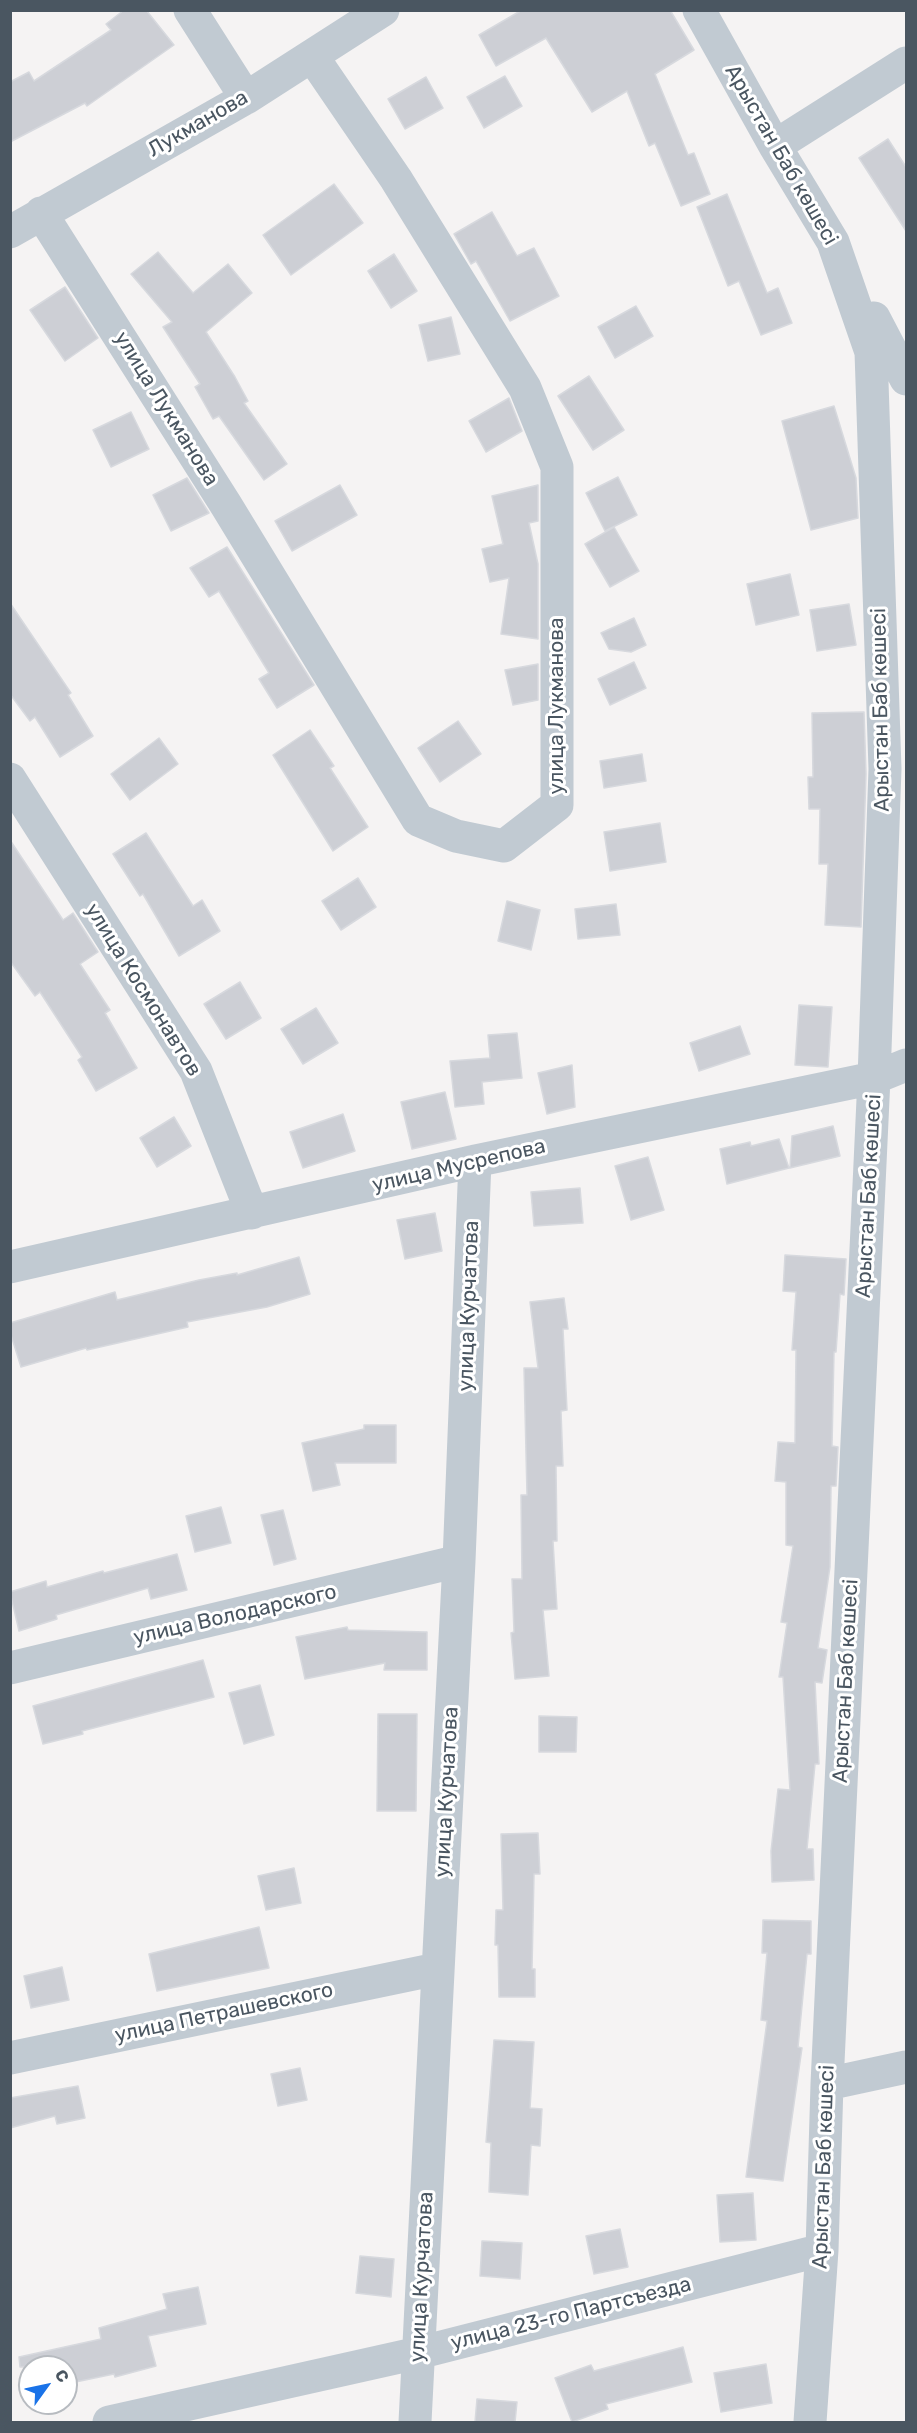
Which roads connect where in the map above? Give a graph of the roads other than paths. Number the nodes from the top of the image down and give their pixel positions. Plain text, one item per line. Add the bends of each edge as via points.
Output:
1 (190, 10) edge
2 (383, 10) edge
3 (699, 10) edge
4 (312, 56) junction
5 (906, 63) edge
6 (246, 98) junction
7 (775, 146) junction
8 (41, 213) junction
9 (10, 232) edge
10 (833, 242) junction
11 (906, 379) edge
12 (10, 778) edge
13 (906, 1065) edge
14 (874, 1078) junction
15 (475, 1161) junction
16 (252, 1213) junction
17 (10, 1268) edge
18 (459, 1562) junction
19 (10, 1668) edge
20 (437, 1969) junction
21 (10, 2058) edge
22 (906, 2067) edge
23 (827, 2084) junction
24 (822, 2250) junction
25 (418, 2353) junction
26 (109, 2422) edge
27 (415, 2422) edge
28 (810, 2422) edge

1 - 6 street
2 - 4 street, Лукманова
3 - 7 street, Арыстан Баб көшесі
4 - 6 street, Лукманова
4 - 8 street, улица Лукманова via 396,179 525,388 557,467 557,805 504,846 456,836 418,820 226,505
5 - 7 street
6 - 8 street, Лукманова
7 - 10 street, Арыстан Баб көшесі
8 - 9 street, Лукманова
10 - 11 street
10 - 14 street, Арыстан Баб көшесі via 871,352 885,769
12 - 16 street, улица Космонавтов via 196,1071
13 - 14 street, улица Мусрепова
14 - 15 street, улица Мусрепова
14 - 23 street, Арыстан Баб көшесі
15 - 16 street, улица Мусрепова
15 - 18 street, улица Курчатова
16 - 17 street, улица Мусрепова
18 - 19 street, улица Володарского
18 - 20 street, улица Курчатова
20 - 21 street, улица Петрашевского
20 - 25 street, улица Курчатова
22 - 23 street
23 - 24 street, Арыстан Баб көшесі
24 - 25 street, улица 23-го Партсъезда
24 - 28 street, Арыстан Баб көшесі
25 - 26 street, улица 23-го Партсъезда
25 - 27 street, улица Курчатова

